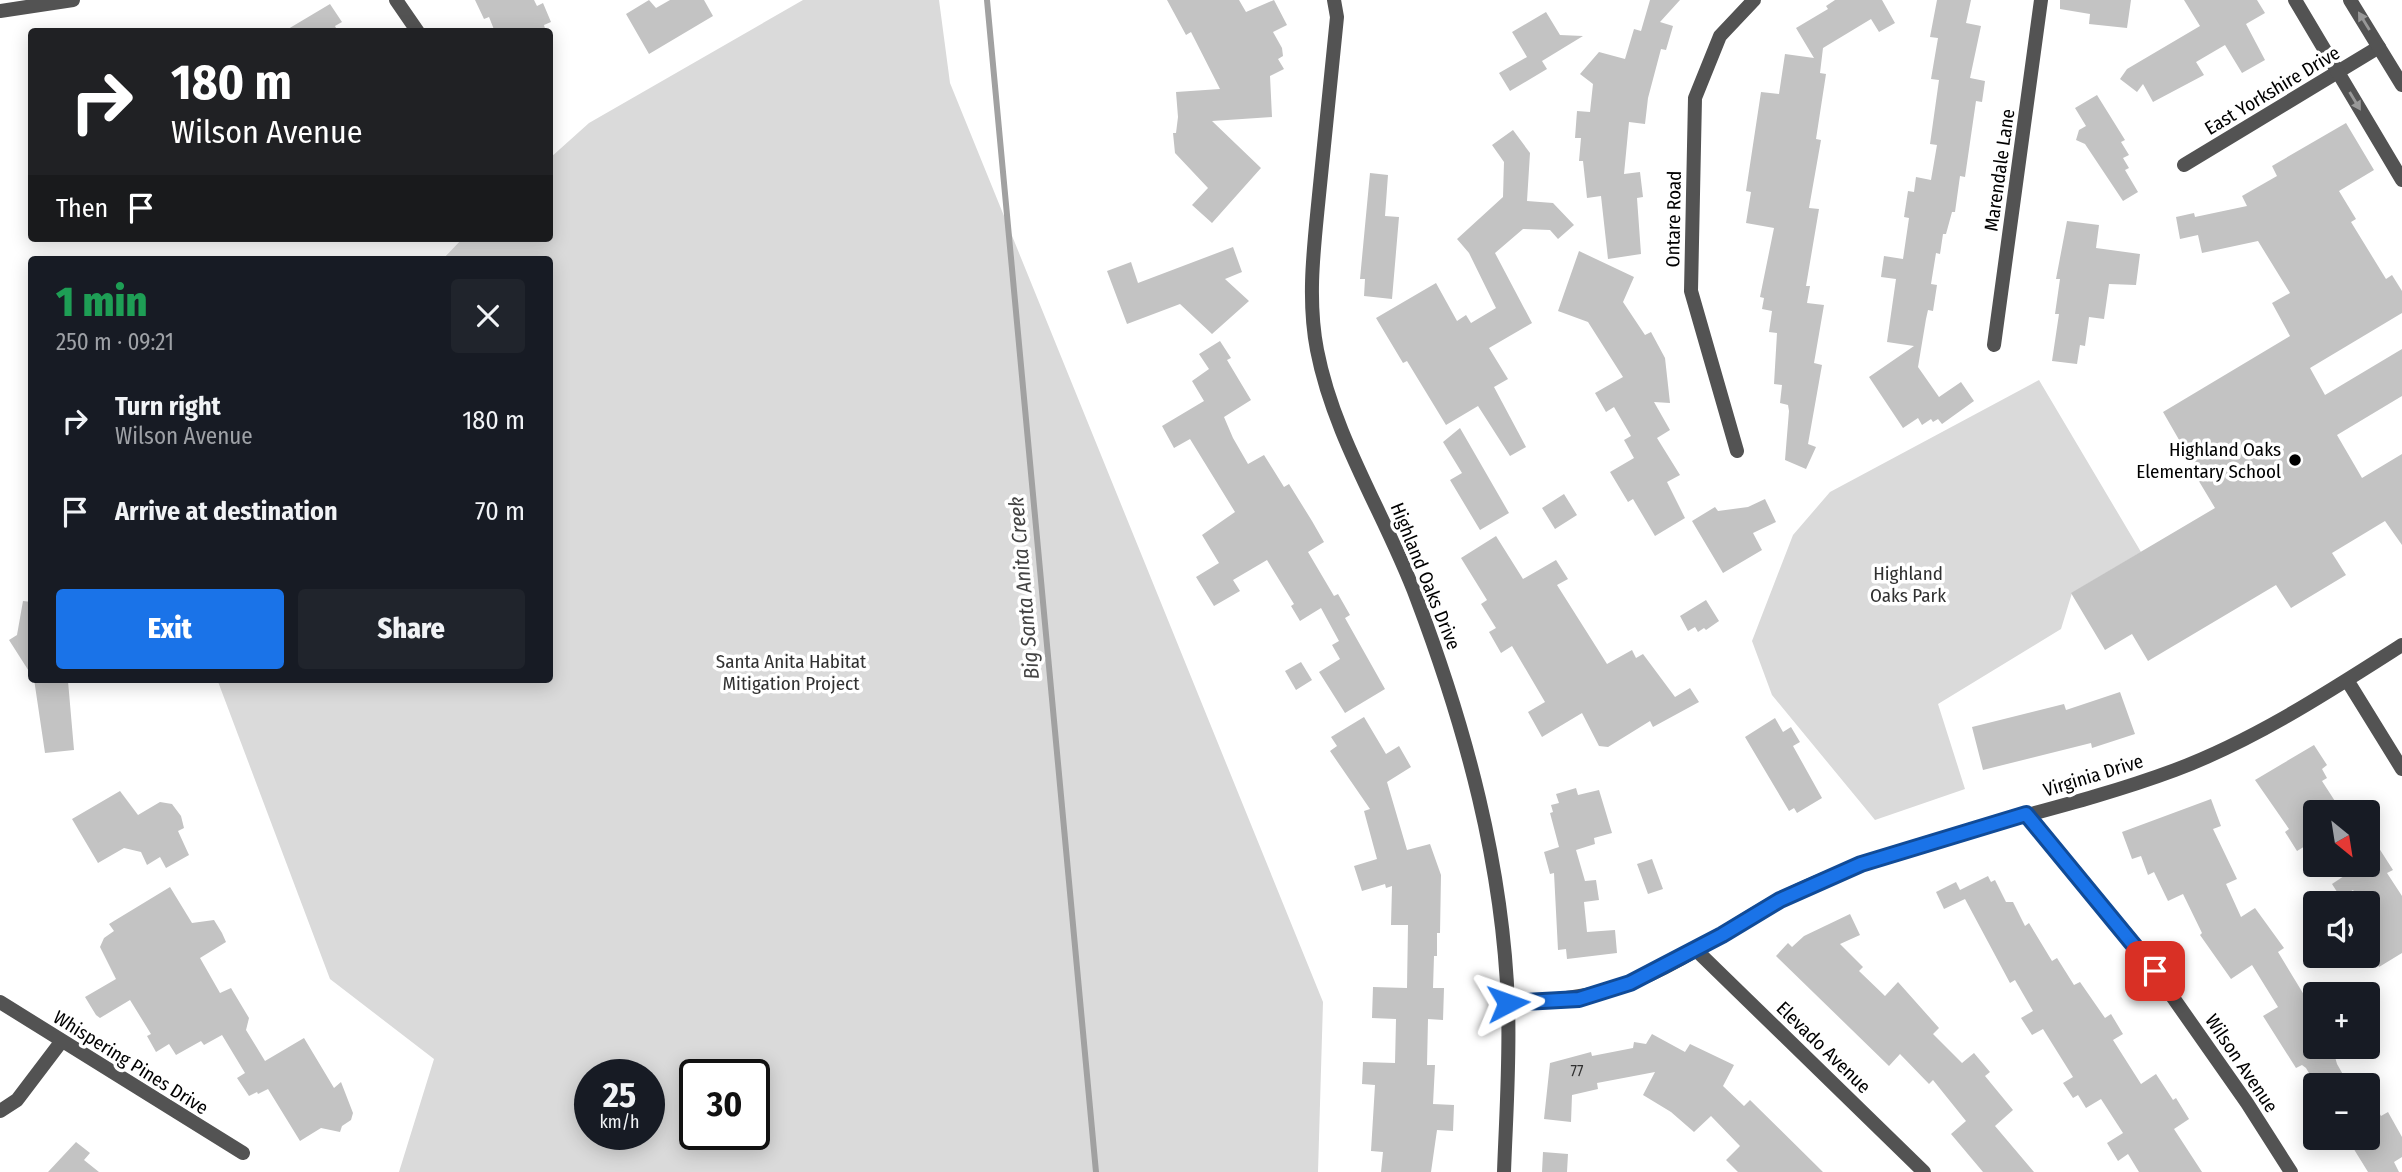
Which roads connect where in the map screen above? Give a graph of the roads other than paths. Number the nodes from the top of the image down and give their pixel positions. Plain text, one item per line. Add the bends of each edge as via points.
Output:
1 (74, 0) edge
2 (396, 0) edge
3 (1334, 0) edge
4 (1754, 0) edge
5 (2041, 0) edge
6 (2295, 0) edge
7 (2350, 0) edge
8 (0, 11) edge
9 (415, 28) edge
10 (2379, 47) junction
11 (2338, 72) junction
12 (2402, 85) edge
13 (2184, 165) dead end
14 (2402, 180) edge
15 (1994, 345) dead end
16 (1737, 451) dead end
17 (2402, 646) edge
18 (2347, 680) junction
19 (2402, 769) edge
20 (2026, 814) junction
21 (1696, 950) junction
22 (0, 1002) edge
23 (1508, 1003) junction
24 (61, 1042) junction
25 (0, 1111) edge
26 (243, 1153) dead end
27 (1504, 1172) edge
28 (1924, 1172) edge
29 (2291, 1172) edge

1 - 8 street
2 - 9 street
3 - 23 street, Highland Oaks Drive via 1337,17 1313,252 1311,302 1318,351 1347,440 1409,575 1464,734 1496,885
4 - 16 street, Ontare Road via 1720,36 1695,98 1691,290
5 - 15 street, Marendale Lane
6 - 11 street
10 -> 7 street
10 - 11 street, East Yorkshire Drive
10 - 12 street
11 - 13 street, East Yorkshire Drive
11 -> 14 street
17 - 18 street, Virginia Drive
18 - 19 street
18 - 20 street, Virginia Drive via 2249,736 2176,769 2066,806
20 - 21 street, Virginia Drive via 1861,864 1780,900
20 - 29 street, Wilson Avenue via 2139,949
21 - 23 street, Virginia Drive via 1630,983 1579,999
21 - 28 street, Elevado Avenue
22 - 24 street, Whispering Pines Drive
23 - 27 street, Highland Oaks Drive
24 - 25 street via 17,1100
24 - 26 street, Whispering Pines Drive

